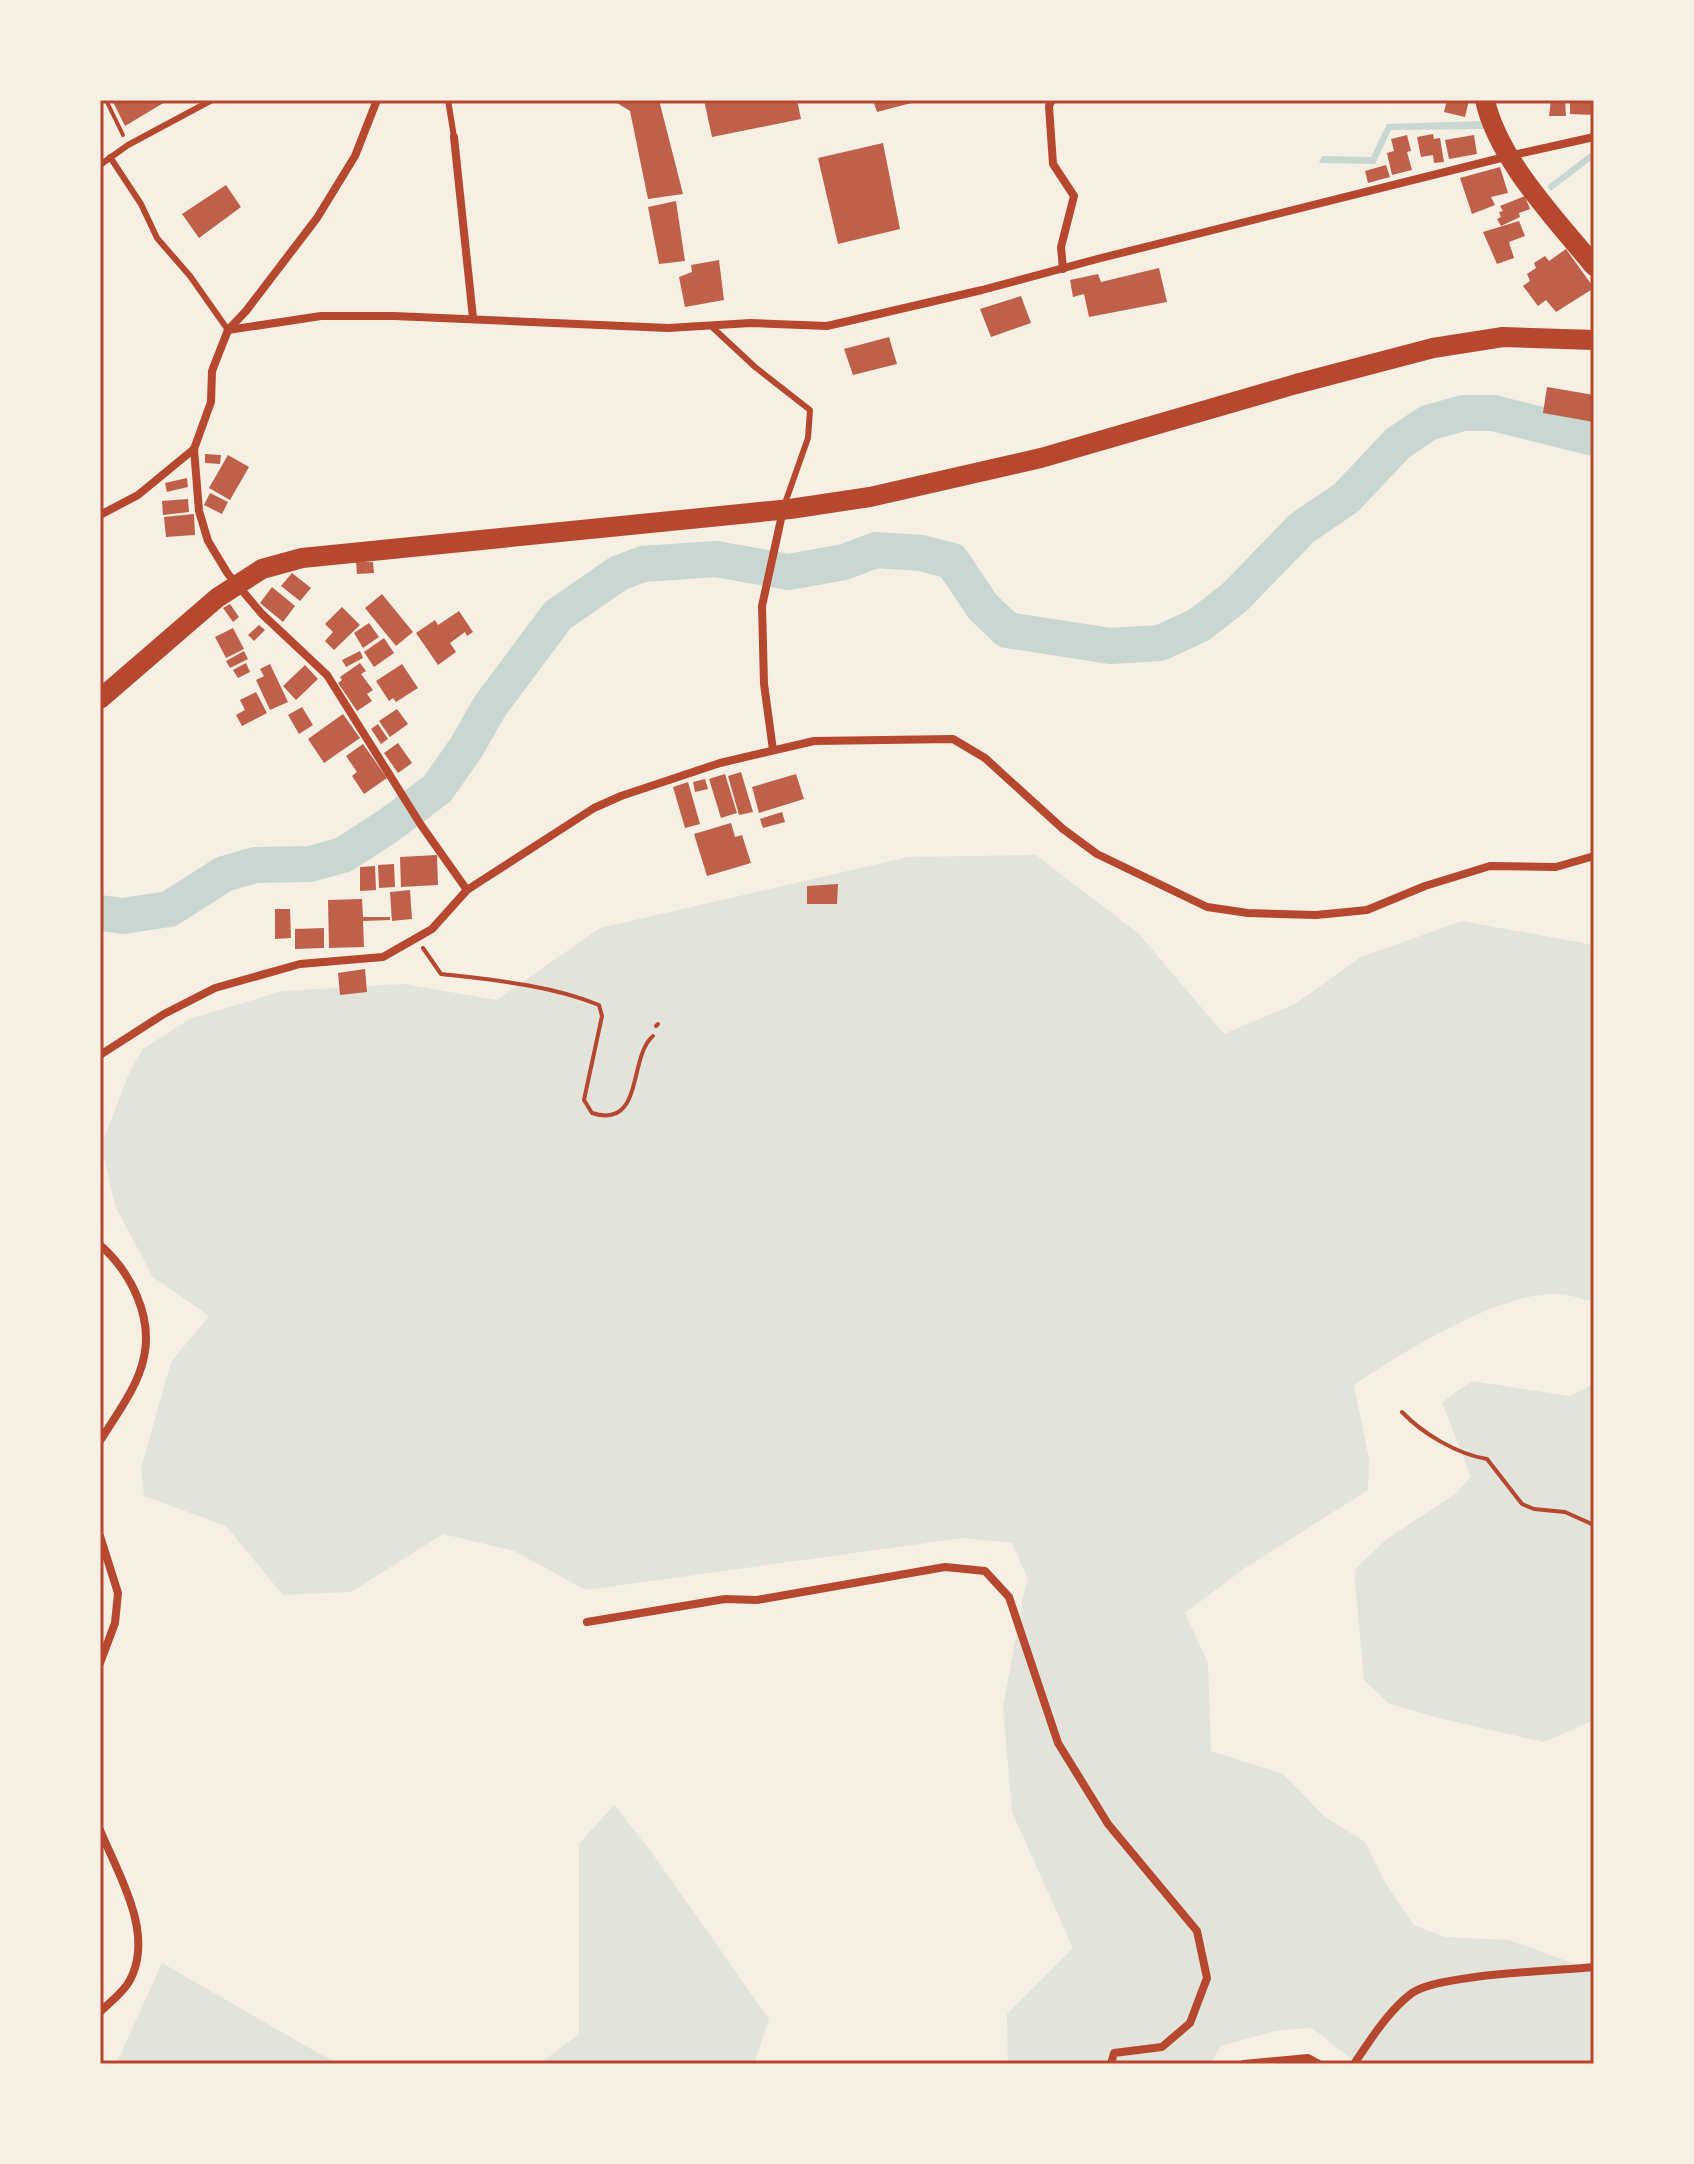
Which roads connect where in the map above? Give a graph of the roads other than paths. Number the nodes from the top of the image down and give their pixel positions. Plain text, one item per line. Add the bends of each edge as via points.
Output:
1 (212, 100) edge
2 (377, 100) edge
3 (448, 100) edge
4 (1052, 100) edge
5 (1485, 100) edge
6 (454, 137) joint
7 (1594, 137) edge
8 (1509, 156) junction
9 (110, 157) junction
10 (100, 165) edge
11 (1594, 266) edge
12 (1063, 269) junction
13 (473, 318) junction
14 (711, 326) junction
15 (228, 330) junction
16 (1594, 340) edge
17 (194, 449) junction
18 (783, 510) junction
19 (100, 515) edge
20 (237, 586) junction
21 (100, 699) edge
22 (773, 750) junction
23 (1594, 856) edge
24 (467, 890) junction
25 (100, 1055) edge
26 (100, 1245) edge
27 (100, 1441) edge
28 (100, 1536) edge
29 (587, 1622) dead end
30 (100, 1663) edge
31 (100, 1830) edge
32 (1594, 1967) edge
33 (100, 2012) edge
34 (1111, 2064) edge
35 (1244, 2064) edge
36 (1319, 2064) edge
37 (1354, 2064) edge

1 - 9 lane
2 - 15 street via 355,156 317,218
3 - 6 lane
4 - 12 street via 1053,164 1074,196 1061,247
5 - 8 main road
6 - 13 street
7 - 8 street
8 - 11 main road
8 - 12 street
9 - 10 lane
9 - 15 lane via 157,238
12 - 14 street via 827,326
13 - 14 street
13 - 15 street via 321,316
14 - 18 lane via 810,410 808,438
15 - 17 street via 212,371 211,402
16 - 18 main road via 1503,337 1433,348 1041,458 870,497
17 - 19 street via 138,495
17 - 20 street via 199,511 208,541
18 - 20 main road via 302,558 262,569
18 - 22 street via 762,606
20 - 21 main road
20 - 24 street via 327,675
22 - 23 street via 814,741 953,739 985,758 1097,854 1207,907 1248,913 1367,910 1490,866 1556,867
22 - 24 street via 594,808
24 - 25 street via 432,929 383,957 300,964 215,988
26 - 27 street via 136,1290 146,1331 144,1358
28 - 30 street via 118,1593 115,1623
29 - 34 street via 725,1599 757,1600 945,1567 985,1571 1009,1597 1058,1743 1108,1824 1197,1931 1207,1978 1190,2023 1162,2047 1114,2053
31 - 33 street via 134,1913 139,1953 130,1980
32 - 37 street via 1446,1980 1415,1991 1386,2019
35 - 36 street via 1308,2058

